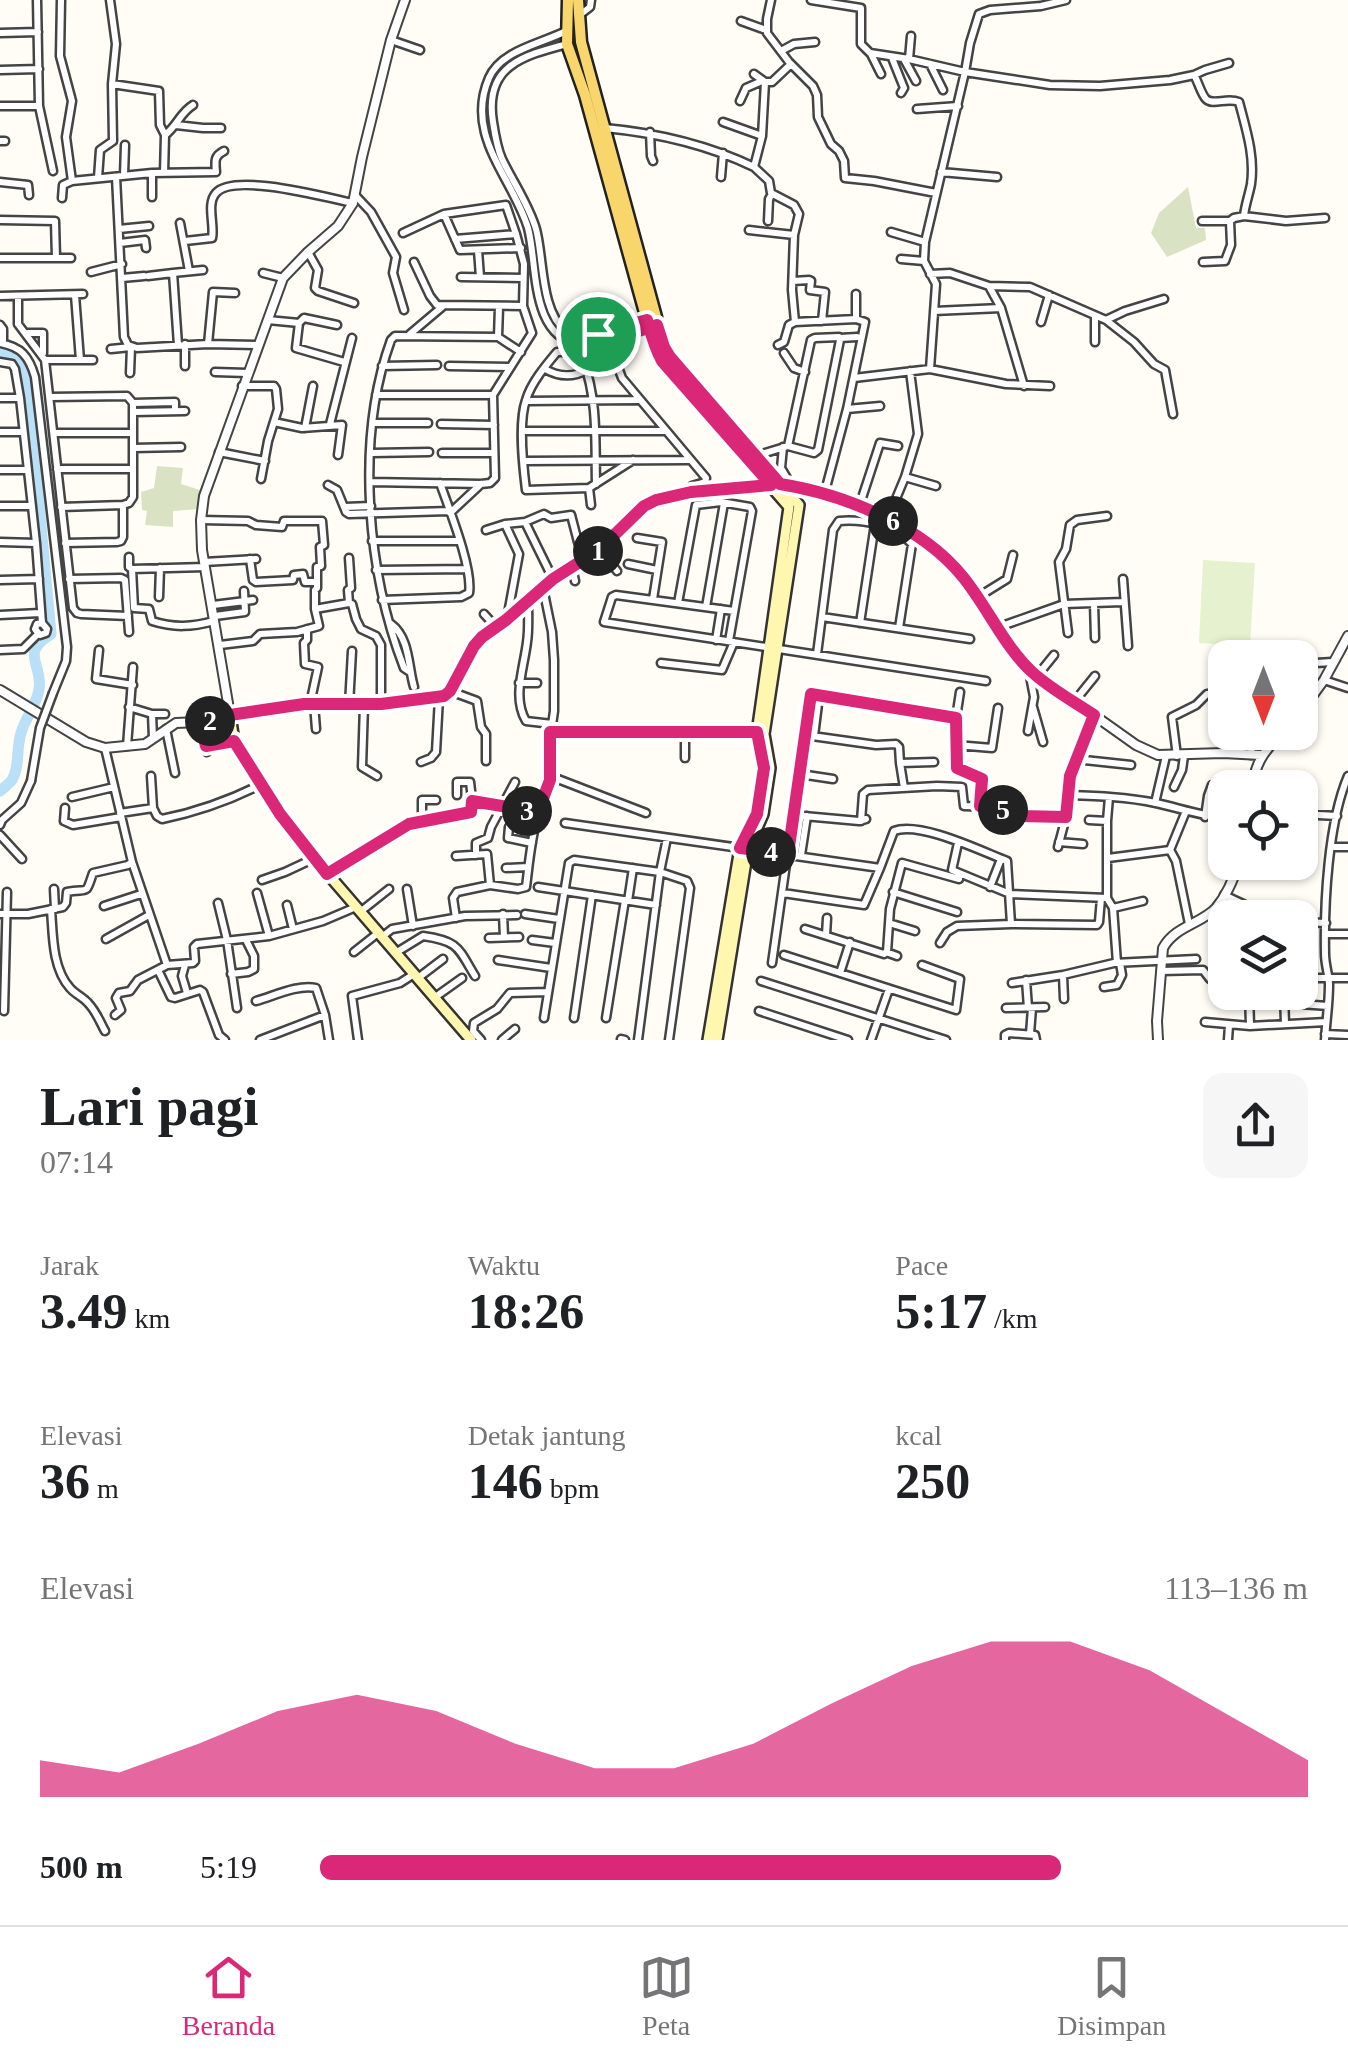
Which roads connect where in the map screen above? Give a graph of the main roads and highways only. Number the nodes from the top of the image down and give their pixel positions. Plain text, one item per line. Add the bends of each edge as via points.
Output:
1 (568, 0) edge
2 (578, 0) edge
3 (652, 322) junction
4 (773, 647) junction
5 (230, 715) road end
6 (744, 849) junction
7 (729, 938) junction
8 (471, 1040) edge
9 (708, 1040) edge
10 (717, 1040) edge

1 - 3 main road via 567,44
2 - 3 main road via 581,42
3 - 4 main road via 670,357 750,458 799,505
4 - 6 main road via 757,732 764,768
4 - 6 main road via 764,734 770,768 763,814
5 - 8 main road via 234,741 260,785 327,874
6 - 7 main road
7 - 9 main road
7 - 10 main road

